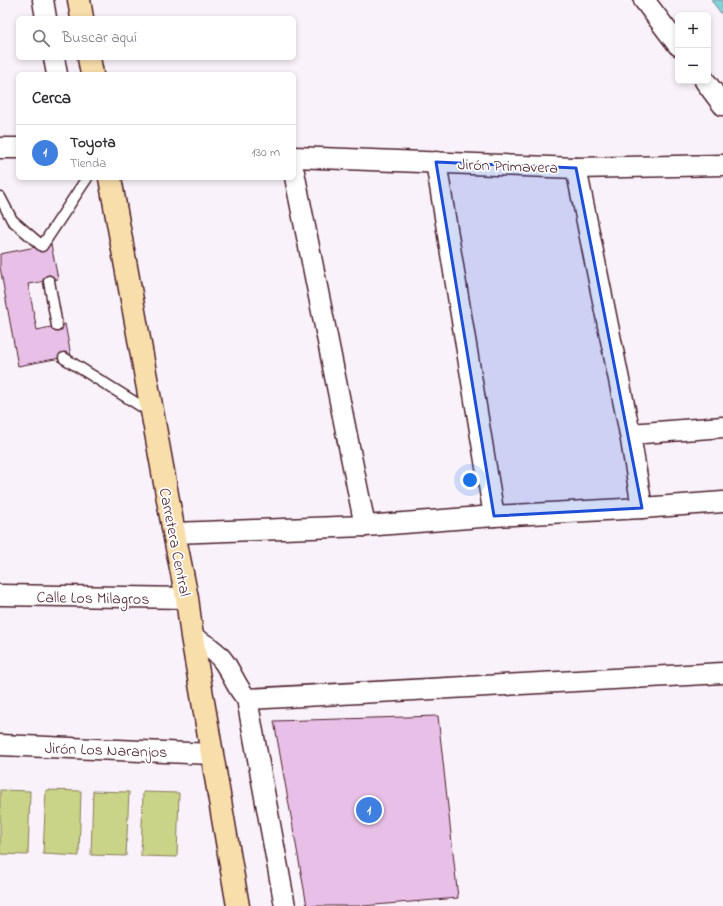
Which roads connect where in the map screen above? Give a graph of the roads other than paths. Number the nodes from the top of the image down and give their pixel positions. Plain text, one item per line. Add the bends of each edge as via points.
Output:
1 (43, 0) edge
2 (79, 0) edge
3 (644, 0) edge
4 (46, 16) edge
5 (82, 16) edge
6 (675, 42) edge
7 (54, 60) edge
8 (89, 60) edge
9 (57, 72) edge
10 (92, 72) edge
11 (707, 84) edge
12 (723, 105) edge
13 (0, 148) edge
14 (16, 148) edge
15 (296, 157) edge
16 (436, 162) junction
17 (723, 165) edge
18 (576, 168) junction
19 (86, 180) edge
20 (110, 180) edge
21 (296, 180) edge
22 (0, 197) edge
23 (49, 281) dead end
24 (57, 326) dead end
25 (64, 358) dead end
26 (152, 414) junction
27 (723, 427) edge
28 (630, 434) junction
29 (723, 502) edge
30 (642, 508) junction
31 (494, 516) junction
32 (365, 526) junction
33 (174, 533) junction
34 (0, 595) edge
35 (187, 598) junction
36 (192, 637) junction
37 (723, 673) edge
38 (247, 699) junction
39 (0, 745) edge
40 (212, 754) junction
41 (238, 906) edge
42 (285, 906) edge

1 - 4 street
2 - 5 highway
3 - 6 street
7 - 9 street
8 - 10 highway
11 - 12 street
13 - 14 street
15 - 16 street, Jirón Primavera
16 - 18 street, Jirón Primavera
16 - 31 street
17 - 18 street, Jirón Primavera
18 - 28 street
19 - 22 lane via 42,246 12,220
20 - 26 highway, Carretera Central
21 - 32 street
23 - 24 lane
25 - 26 lane
26 - 33 highway, Carretera Central
27 - 28 street
28 - 30 street
29 - 30 street
30 - 31 street
31 - 32 street
32 - 33 street
33 - 35 highway, Carretera Central
34 - 35 street, Calle Los Milagros
35 - 36 highway, Carretera Central
36 - 38 street via 210,646 223,661
36 - 40 highway, Carretera Central
37 - 38 street
38 - 42 street
39 - 40 street, Jirón Los Naranjos
40 - 41 highway, Carretera Central

